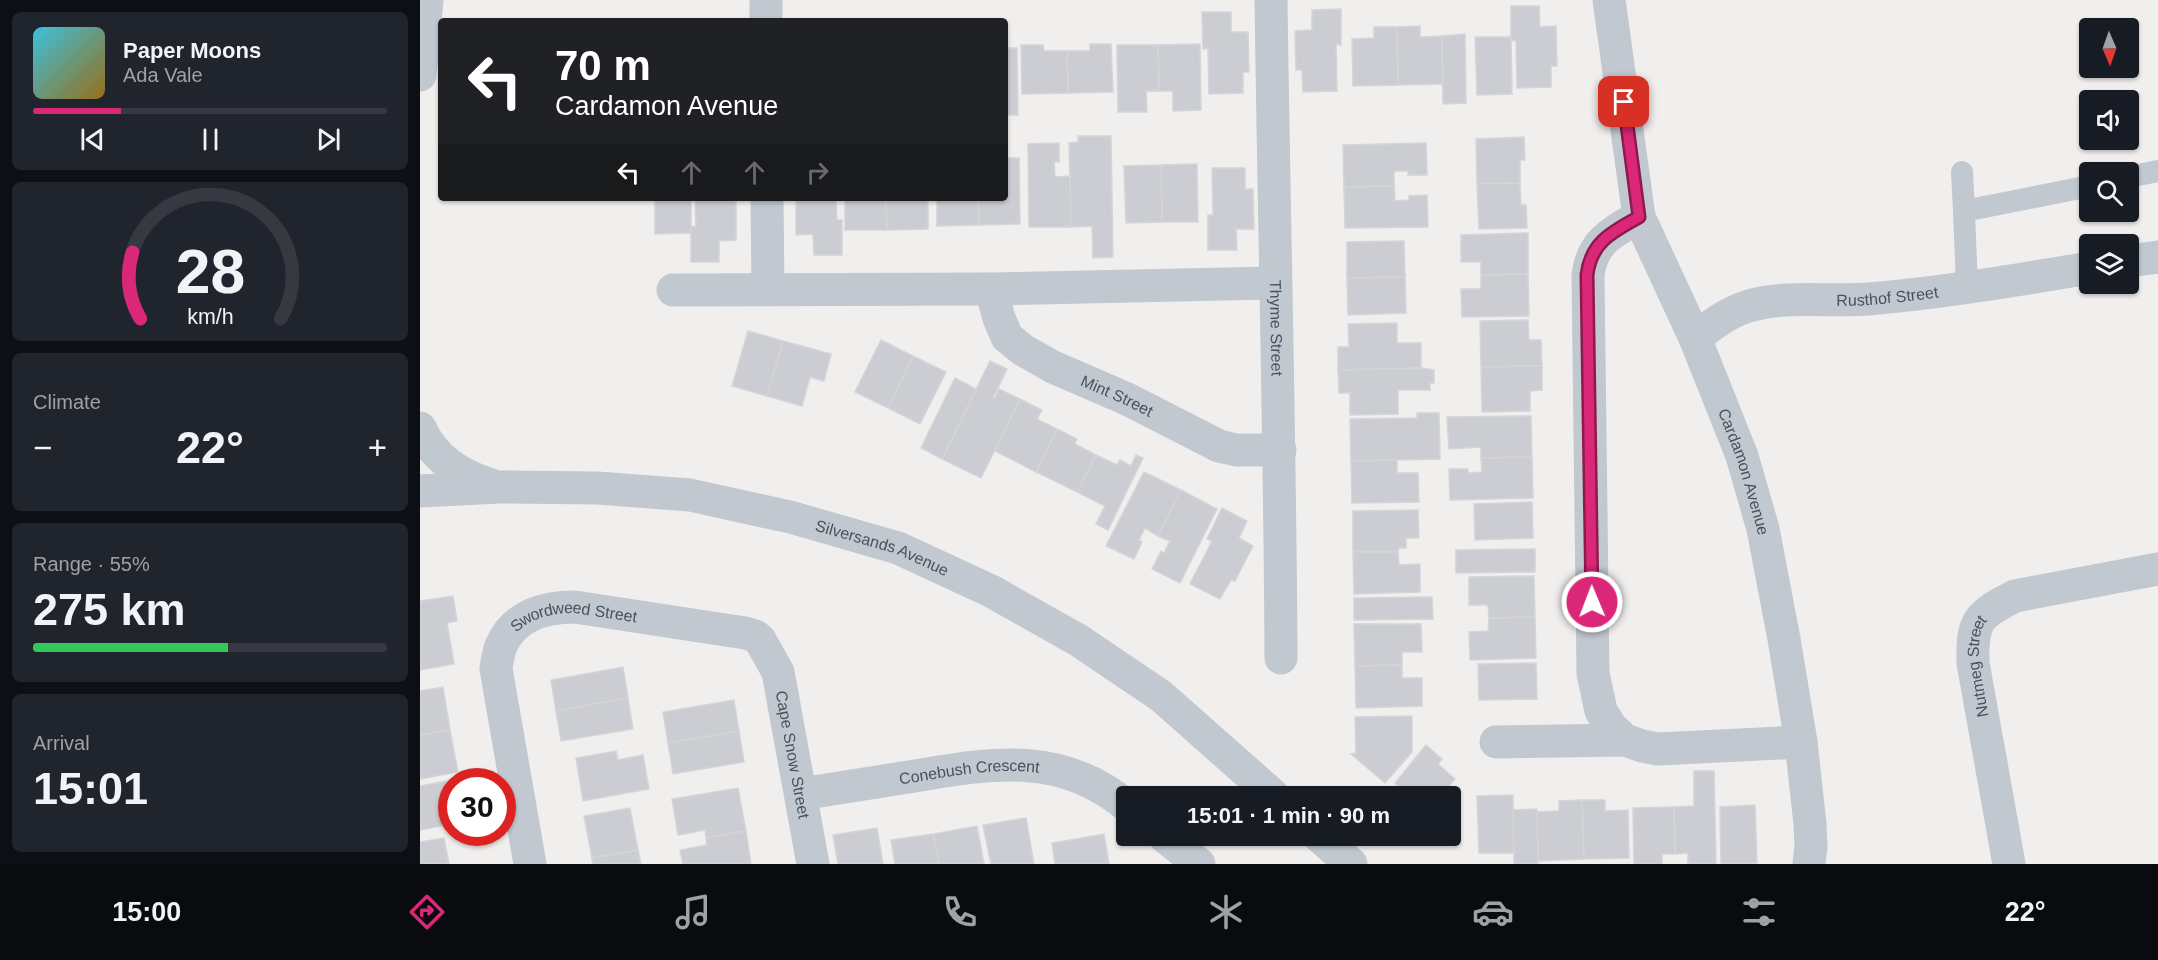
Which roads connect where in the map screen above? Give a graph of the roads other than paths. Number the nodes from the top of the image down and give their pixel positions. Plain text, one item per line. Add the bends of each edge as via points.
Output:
1 (427, 0) edge
2 (766, 0) edge
3 (1271, 0) edge
4 (1609, 0) edge
5 (766, 18) edge
6 (420, 75) edge
7 (2158, 171) edge
8 (1962, 172) dead end
9 (2139, 175) edge
10 (2079, 188) edge
11 (767, 201) edge
12 (1974, 210) junction
13 (1639, 217) junction
14 (2158, 256) edge
15 (2139, 259) edge
16 (2079, 270) edge
17 (1275, 283) junction
18 (1968, 288) junction
19 (768, 289) junction
20 (991, 289) junction
21 (673, 290) dead end
22 (1695, 338) junction
23 (420, 428) edge
24 (1281, 450) junction
25 (500, 487) junction
26 (420, 491) edge
27 (2158, 569) edge
28 (766, 648) joint
29 (1281, 658) dead end
30 (1624, 740) junction
31 (1496, 742) dead end
32 (1801, 742) junction
33 (1263, 786) edge
34 (801, 794) junction
35 (1116, 798) edge
36 (1176, 846) edge
37 (1330, 846) edge
38 (530, 864) edge
39 (813, 864) edge
40 (1199, 864) edge
41 (1351, 864) edge
42 (1809, 864) edge
43 (2009, 864) edge

1 - 6 street
2 - 5 street
3 - 17 street, Thyme Street
4 - 13 street, Cardamon Avenue
7 - 9 lane
8 - 12 lane
10 - 12 lane
11 - 19 street
12 - 18 lane
13 - 22 street, Cardamon Avenue
13 - 30 street via 1605,238 1594,250 1587,275 1593,673 1601,711
14 - 15 street
16 - 18 street, Rusthof Street
17 - 20 street
17 - 24 street, Thyme Street
18 - 22 street, Rusthof Street via 1866,299 1770,302 1719,319
19 - 20 street
19 - 21 street
20 - 24 street, Mint Street via 1007,337 1023,350 1219,446
22 - 32 street, Cardamon Avenue via 1742,456 1763,529
23 - 25 street via 426,442 443,461 473,479
24 - 29 street, Thyme Street
25 - 26 street, Silversands Avenue
25 - 33 street, Silversands Avenue via 597,488 690,495 790,517 898,548 991,591 1078,640 1161,696
27 - 43 street, Nutmeg Street via 2015,596 1994,606 1978,621 1972,640 1972,663
28 - 34 street, Cape Snow Street via 778,672
28 - 38 street, Swordweed Street via 755,636 745,633 575,607 555,607 532,614 510,630 500,647 496,669
30 - 31 street
30 - 32 street via 1658,749
32 - 42 street, Cardamon Avenue via 1810,824
34 - 35 street, Conebush Crescent via 1001,764 1066,771
34 - 39 street, Cape Snow Street
36 - 40 street
37 - 41 street

